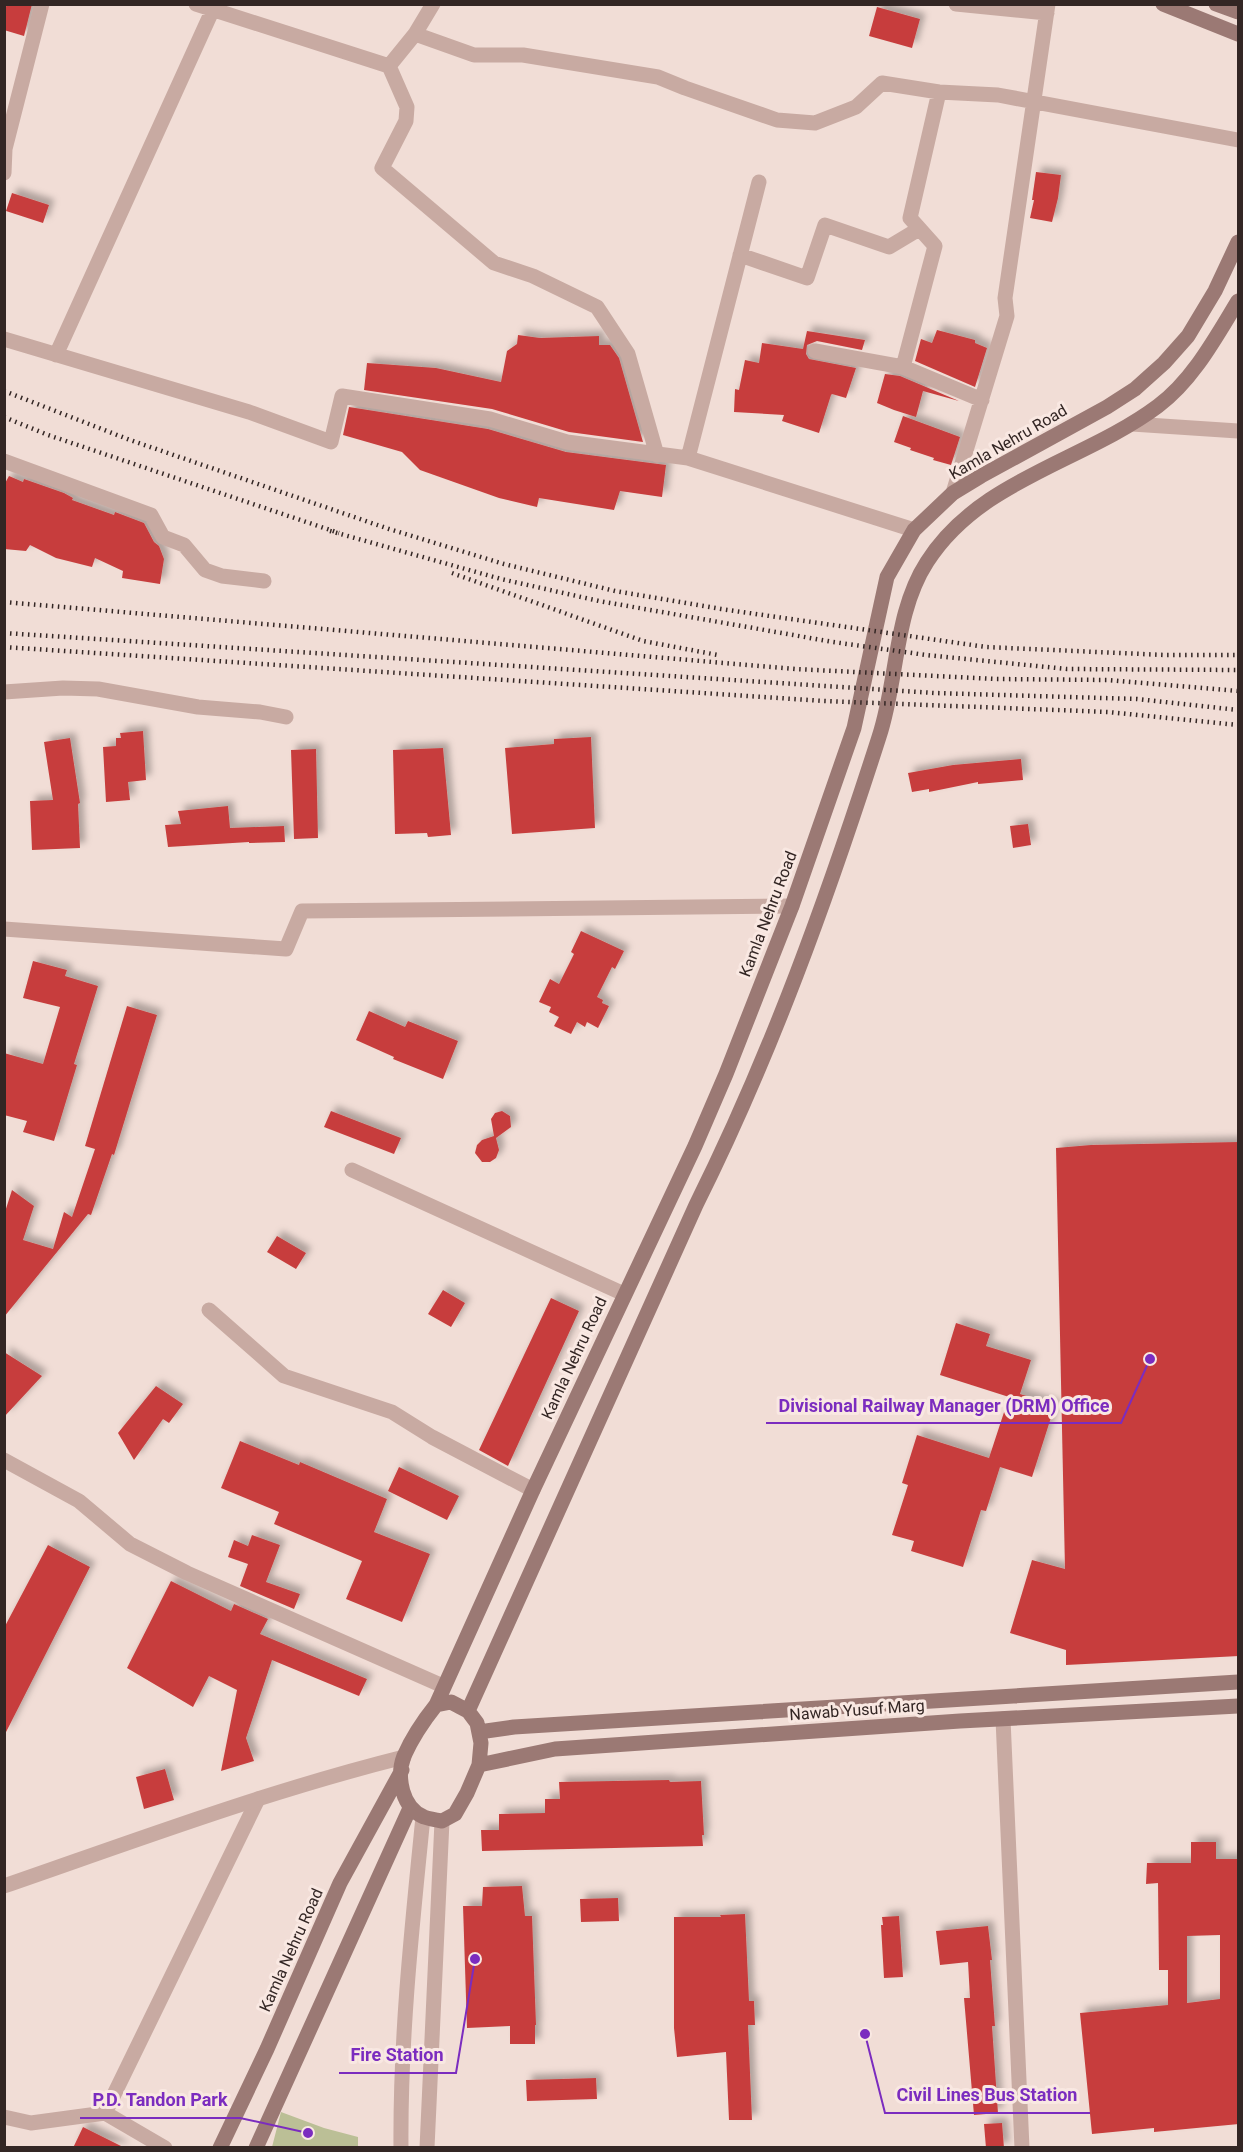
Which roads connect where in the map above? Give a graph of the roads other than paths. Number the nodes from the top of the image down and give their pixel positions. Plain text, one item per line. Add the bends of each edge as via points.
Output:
1 (42, 4) edge
2 (196, 4) edge
3 (433, 4) edge
4 (956, 4) edge
5 (1163, 4) edge
6 (1216, 4) edge
7 (213, 9) junction
8 (1048, 9) edge
9 (1239, 12) edge
10 (416, 34) junction
11 (1239, 34) edge
12 (389, 66) junction
13 (939, 92) junction
14 (1035, 101) junction
15 (1239, 140) edge
16 (4, 173) edge
17 (759, 182) dead end
18 (919, 229) junction
19 (1239, 242) edge
20 (740, 255) junction
21 (1239, 301) edge
22 (4, 339) edge
23 (815, 351) dead end
24 (56, 355) junction
25 (903, 367) junction
26 (982, 400) junction
27 (1132, 424) junction
28 (1239, 431) edge
29 (657, 455) junction
30 (688, 458) junction
31 (4, 461) edge
32 (953, 493) junction
33 (914, 530) junction
34 (264, 581) dead end
35 (4, 692) edge
36 (286, 717) dead end
37 (792, 906) junction
38 (4, 929) edge
39 (726, 1074) junction
40 (752, 1085) junction
41 (352, 1170) dead end
42 (624, 1294) junction
43 (209, 1310) dead end
44 (4, 1460) edge
45 (532, 1490) junction
46 (1239, 1682) edge
47 (443, 1686) junction
48 (436, 1705) junction
49 (1239, 1706) edge
50 (468, 1711) junction
51 (1003, 1719) junction
52 (479, 1731) junction
53 (403, 1764) junction
54 (479, 1765) junction
55 (258, 1799) junction
56 (417, 1812) junction
57 (442, 1821) junction
58 (4, 1886) edge
59 (105, 2113) junction
60 (4, 2117) edge
61 (165, 2148) edge
62 (220, 2148) edge
63 (256, 2148) edge
64 (401, 2148) edge
65 (427, 2148) edge
66 (1022, 2148) edge

1 - 16 street via 5,148
2 - 7 street
3 - 10 street
4 - 8 street
5 - 11 main road
6 - 9 main road
7 - 12 street
7 - 24 street
8 - 14 street
10 - 12 street
10 - 13 street via 474,55 523,55 658,77 777,120 815,123 856,107 882,83
12 - 29 street via 407,107 406,122 382,168 494,262 543,280 597,307 628,354
13 - 14 street via 998,94
13 - 18 street via 910,218
14 - 15 street
14 - 26 street via 1005,298 1007,316
17 - 20 street
18 - 20 street via 889,248 825,225 807,278
18 - 25 street via 935,246
19 - 32 main road, Kamla Nehru Road via 1188,336 1135,389
20 - 30 street
21 - 27 main road via 1185,380 1161,404
22 - 24 street
23 - 25 street
24 - 29 street via 249,412 331,442 342,396 490,419 567,442
25 - 26 street
26 - 32 street
27 - 28 street
27 - 40 main road via 1034,472 979,507 949,531 921,572 907,604 885,721 799,968
29 - 30 street
30 - 33 street
31 - 34 street via 151,515 163,537 184,545 205,570
32 - 33 main road, Kamla Nehru Road
33 - 37 main road, Kamla Nehru Road via 887,577 854,728
35 - 36 street via 98,689 198,707
37 - 38 street via 302,911 286,949
37 - 39 main road, Kamla Nehru Road
39 - 40 main road
39 - 42 main road, Kamla Nehru Road
40 - 50 main road
41 - 42 street
42 - 45 main road, Kamla Nehru Road
43 - 45 street via 284,1376 392,1412
44 - 47 street via 79,1501 130,1544
45 - 47 main road, Kamla Nehru Road
46 - 52 main road
47 - 48 main road, Kamla Nehru Road
48 - 50 main road via 452,1702
48 - 53 main road
49 - 51 main road, Nawab Yusuf Marg
50 - 52 main road
51 - 54 main road, Nawab Yusuf Marg via 555,1749
51 - 66 street
52 - 54 main road
53 - 55 street via 337,1774
53 - 56 main road via 402,1792
53 - 62 main road, Kamla Nehru Road via 340,1883
54 - 57 main road via 455,1814
55 - 58 street
55 - 59 street
56 - 57 main road
56 - 63 main road
56 - 64 street
57 - 65 street
59 - 60 street via 31,2123
59 - 61 street

